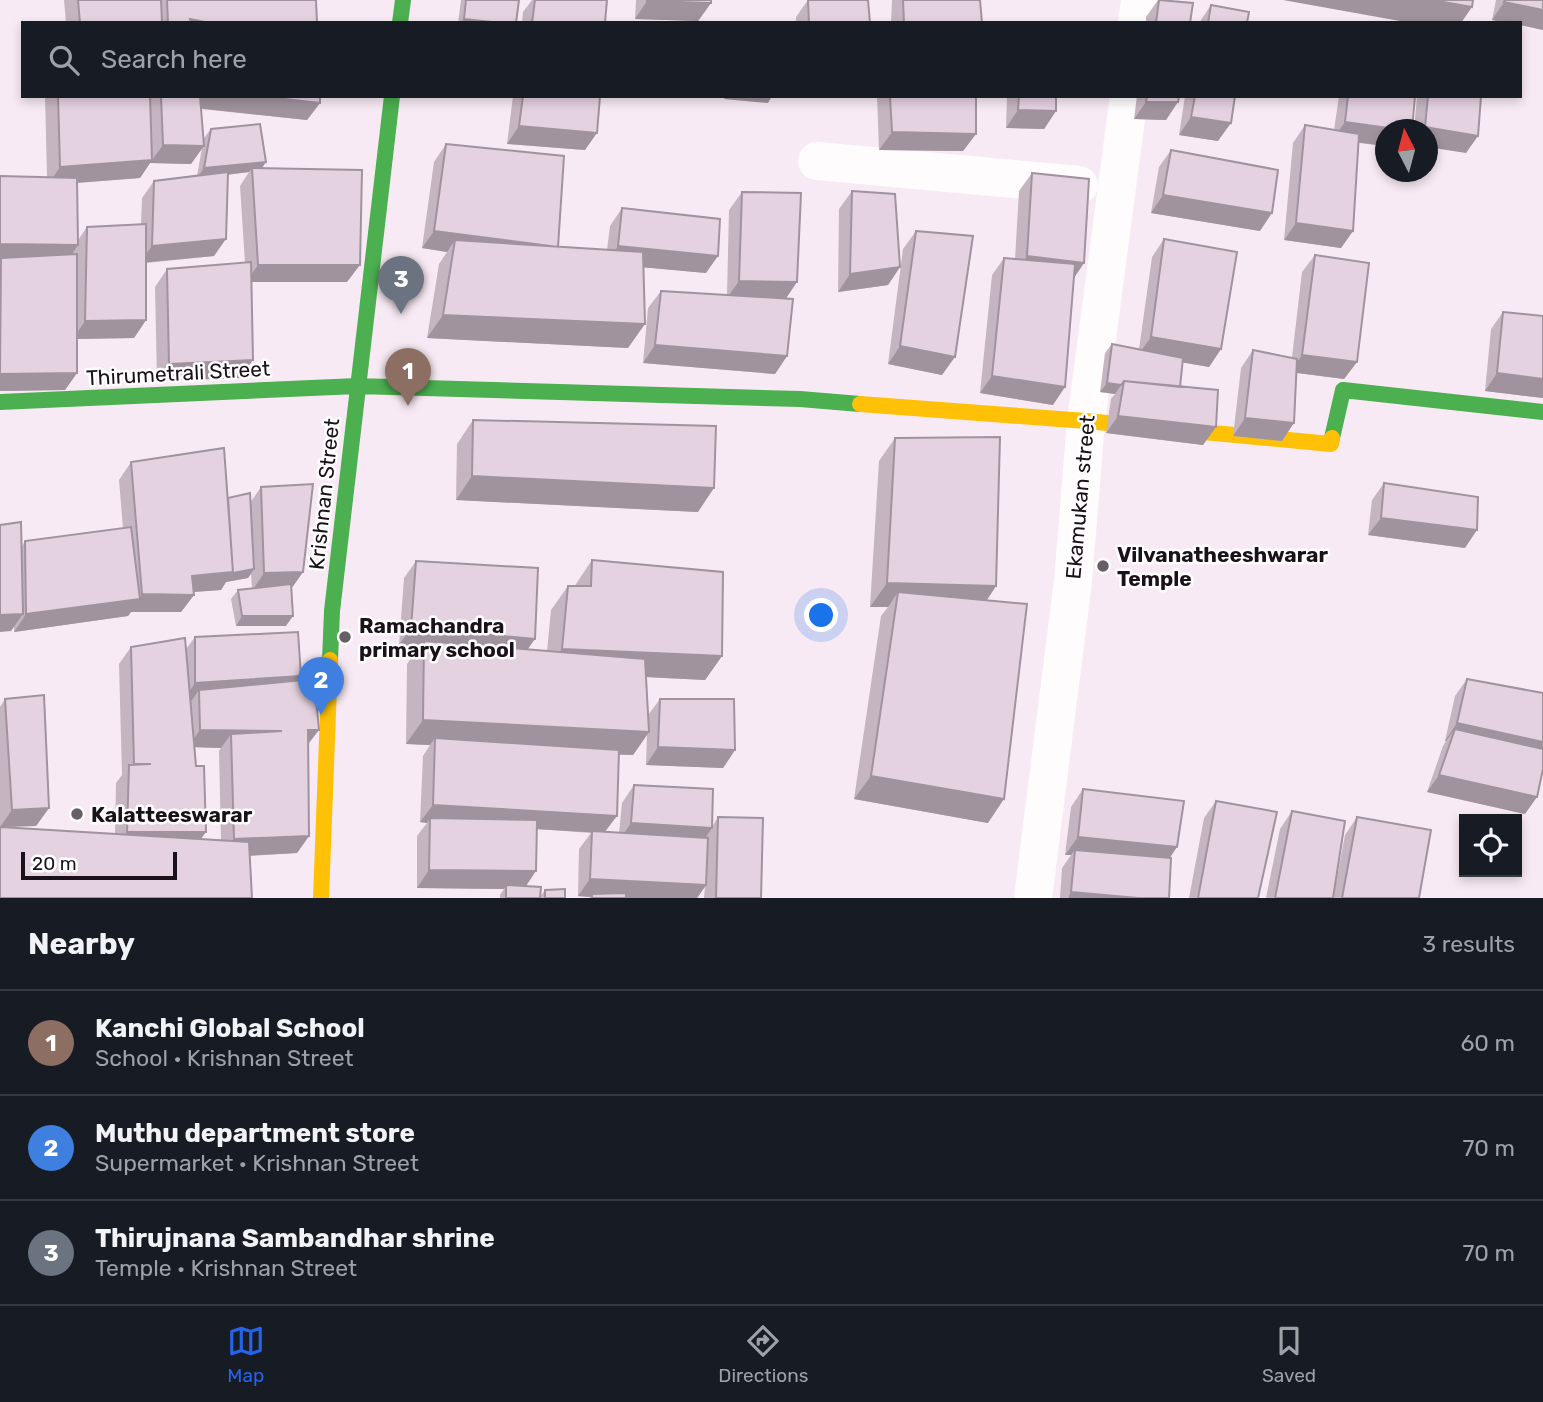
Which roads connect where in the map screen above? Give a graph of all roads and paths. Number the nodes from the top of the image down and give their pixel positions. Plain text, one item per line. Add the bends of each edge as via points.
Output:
1 (403, 0) edge
2 (1140, 0) edge
3 (401, 21) edge
4 (1138, 21) edge
5 (392, 98) edge
6 (1129, 98) edge
7 (817, 162) dead end
8 (1118, 189) junction
9 (357, 386) junction
10 (0, 402) edge
11 (1543, 412) edge
12 (1086, 421) junction
13 (321, 898) edge
14 (1033, 898) edge

1 - 3 street
2 - 4 street
5 - 9 street, Krishnan Street
6 - 8 street, Ekamukan street
7 - 8 street
8 - 12 street, Ekamukan street
9 - 10 street, Thirumetrali Street
9 - 12 street, Thirumetrali Street via 800,399
9 - 13 street, Krishnan Street via 332,611
11 - 12 street, Thirumetrali Street via 1343,390 1331,444
12 - 14 street, Ekamukan street via 1073,581

